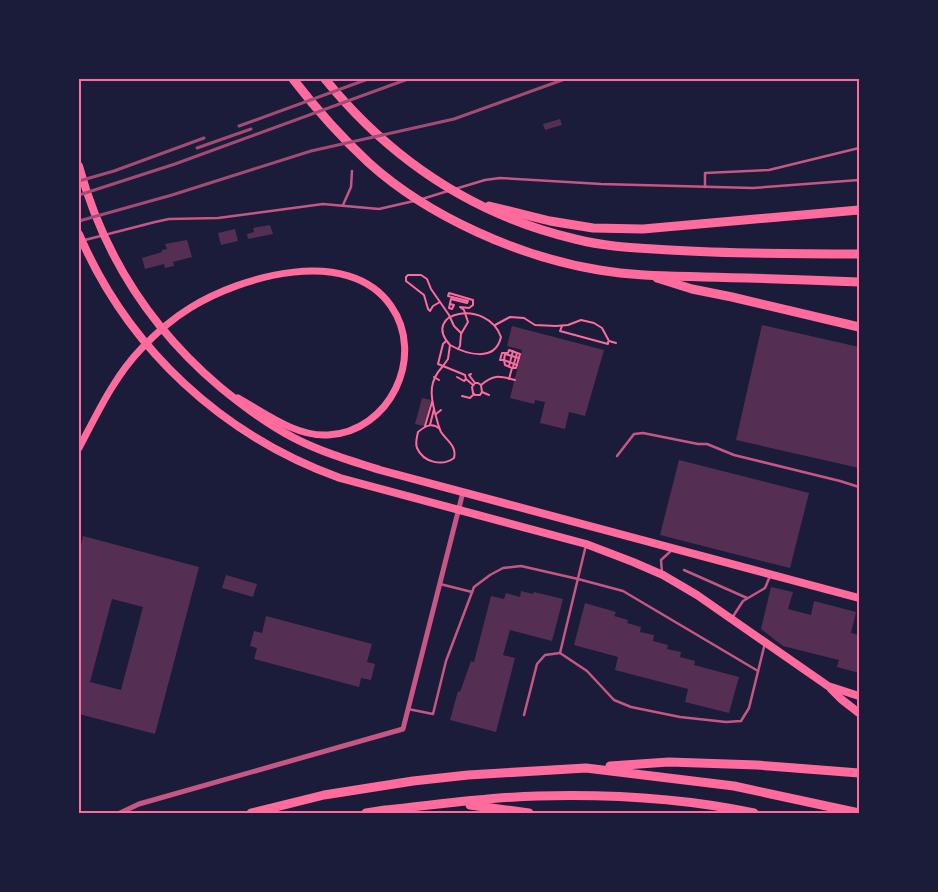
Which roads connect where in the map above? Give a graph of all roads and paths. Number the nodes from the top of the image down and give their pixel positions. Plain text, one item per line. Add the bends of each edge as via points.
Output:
1 (293, 79) edge
2 (325, 79) edge
3 (859, 148) edge
4 (79, 166) edge
5 (352, 171) dead end
6 (859, 180) edge
7 (704, 187) junction
8 (474, 202) junction
9 (343, 206) junction
10 (859, 210) edge
11 (79, 234) edge
12 (79, 242) edge
13 (859, 254) edge
14 (647, 275) junction
15 (859, 282) edge
16 (440, 302) junction
17 (450, 304) dead end
18 (465, 313) junction
19 (450, 317) junction
20 (495, 325) junction
21 (562, 326) junction
22 (859, 328) edge
23 (461, 333) junction
24 (446, 340) junction
25 (609, 341) junction
26 (616, 343) dead end
27 (450, 345) junction
28 (458, 349) junction
29 (513, 351) junction
30 (505, 354) junction
31 (512, 356) junction
32 (517, 358) junction
33 (504, 360) junction
34 (510, 362) junction
35 (516, 364) junction
36 (443, 366) junction
37 (511, 367) junction
38 (471, 374) dead end
39 (434, 377) junction
40 (457, 377) dead end
41 (509, 378) junction
42 (466, 379) junction
43 (439, 380) dead end
44 (515, 380) dead end
45 (474, 384) junction
46 (482, 385) junction
47 (225, 391) junction
48 (482, 392) junction
49 (474, 394) junction
50 (489, 395) dead end
51 (462, 396) dead end
52 (432, 400) junction
53 (434, 409) junction
54 (441, 410) dead end
55 (436, 414) junction
56 (430, 425) junction
57 (425, 426) junction
58 (440, 429) junction
59 (79, 448) edge
60 (618, 456) dead end
61 (859, 487) edge
62 (464, 492) junction
63 (459, 510) junction
64 (586, 544) junction
65 (674, 549) junction
66 (684, 570) dead end
67 (771, 574) junction
68 (663, 576) junction
69 (578, 579) junction
70 (439, 584) junction
71 (472, 592) junction
72 (747, 598) junction
73 (859, 598) edge
74 (732, 618) junction
75 (765, 641) junction
76 (560, 653) junction
77 (758, 671) junction
78 (828, 686) junction
79 (859, 696) edge
80 (408, 709) junction
81 (859, 713) edge
82 (524, 715) dead end
83 (586, 768) junction
84 (859, 773) edge
85 (455, 803) junction
86 (120, 813) edge
87 (251, 813) edge
88 (366, 813) edge
89 (529, 813) edge
90 (754, 813) edge
91 (859, 813) edge

1 - 14 highway via 327,121 371,164 414,197 447,216 501,243 556,261
2 - 8 highway via 346,105 408,162
3 - 7 lane via 769,170 705,173
4 - 47 main road via 96,218 118,266 168,337
5 - 9 lane via 351,187
6 - 7 lane via 753,188
7 - 9 lane via 500,178 389,208
8 - 10 highway via 593,228 643,229
8 - 13 highway via 526,226 577,240 626,247 774,254
9 - 12 lane via 323,204 218,218 154,222
11 - 63 main road via 116,305 140,336 168,369 228,421 324,472
14 - 15 highway
14 - 22 highway via 692,289
16 - 16 path via 424,276 406,277 406,282 424,295 430,311
16 - 19 path
17 - 18 path via 451,299 468,301 448,296 449,293 473,300 469,308 460,307
18 - 19 path
18 - 20 path via 475,314
18 - 23 path via 468,322
19 - 23 path
19 - 24 path via 441,330
20 - 21 path via 504,319 517,317 535,325
20 - 28 path via 501,337 493,350 470,354
21 - 25 path via 581,320 594,323 602,328
21 - 25 path via 560,331 608,344
23 - 28 path
24 - 27 path
24 - 36 path via 438,364
25 - 26 path
27 - 28 path
27 - 36 path via 448,359
29 - 30 path
29 - 31 path
29 - 32 path via 520,354
30 - 31 path
30 - 33 path via 502,353 500,360
31 - 32 path
31 - 34 path
32 - 35 path
33 - 34 path
33 - 37 path via 503,363
34 - 35 path
34 - 37 path
35 - 37 path via 516,368
36 - 39 path
36 - 42 path via 465,375
37 - 41 path
38 - 45 path
39 - 43 path
39 - 52 path
40 - 42 path
41 - 44 path
41 - 46 path via 493,377
42 - 45 path
45 - 46 path
45 - 49 path
46 - 48 path
47 - 59 main road via 303,432 328,435 351,430 381,411 398,385 406,354 401,325 390,304 375,289 343,274 290,273 234,287 190,308 140,350 120,376
47 - 62 main road via 270,424 311,446 380,470
48 - 49 path
48 - 50 path
49 - 51 path via 470,398
52 - 53 path
52 - 57 path
53 - 55 path
53 - 56 path
54 - 55 path
55 - 58 path
56 - 57 path
56 - 58 path
57 - 58 path via 418,432 416,443 423,457 439,463 454,458 455,452
60 - 61 lane via 639,432 707,444 734,455
62 - 63 street
62 - 65 main road
63 - 64 main road
63 - 70 street
64 - 68 main road
64 - 69 lane
65 - 67 main road
65 - 68 lane via 661,560
66 - 72 lane
67 - 72 lane via 765,588
67 - 73 main road
68 - 74 main road
69 - 71 lane via 521,566 504,568 490,575
69 - 76 lane
69 - 77 lane via 623,592
70 - 71 lane
70 - 80 street
71 - 80 lane via 446,661 433,714
72 - 74 lane
74 - 75 main road
75 - 77 lane
75 - 78 main road
76 - 77 lane via 587,671 614,700 680,718 741,720 749,708
76 - 82 lane via 545,655 537,664
78 - 79 main road
78 - 81 main road
80 - 86 street via 403,729 140,804
83 - 84 highway via 669,762
83 - 87 highway via 413,781 324,795
83 - 91 highway via 734,786
85 - 88 highway
85 - 89 highway
85 - 90 highway via 536,796 610,796 666,800

